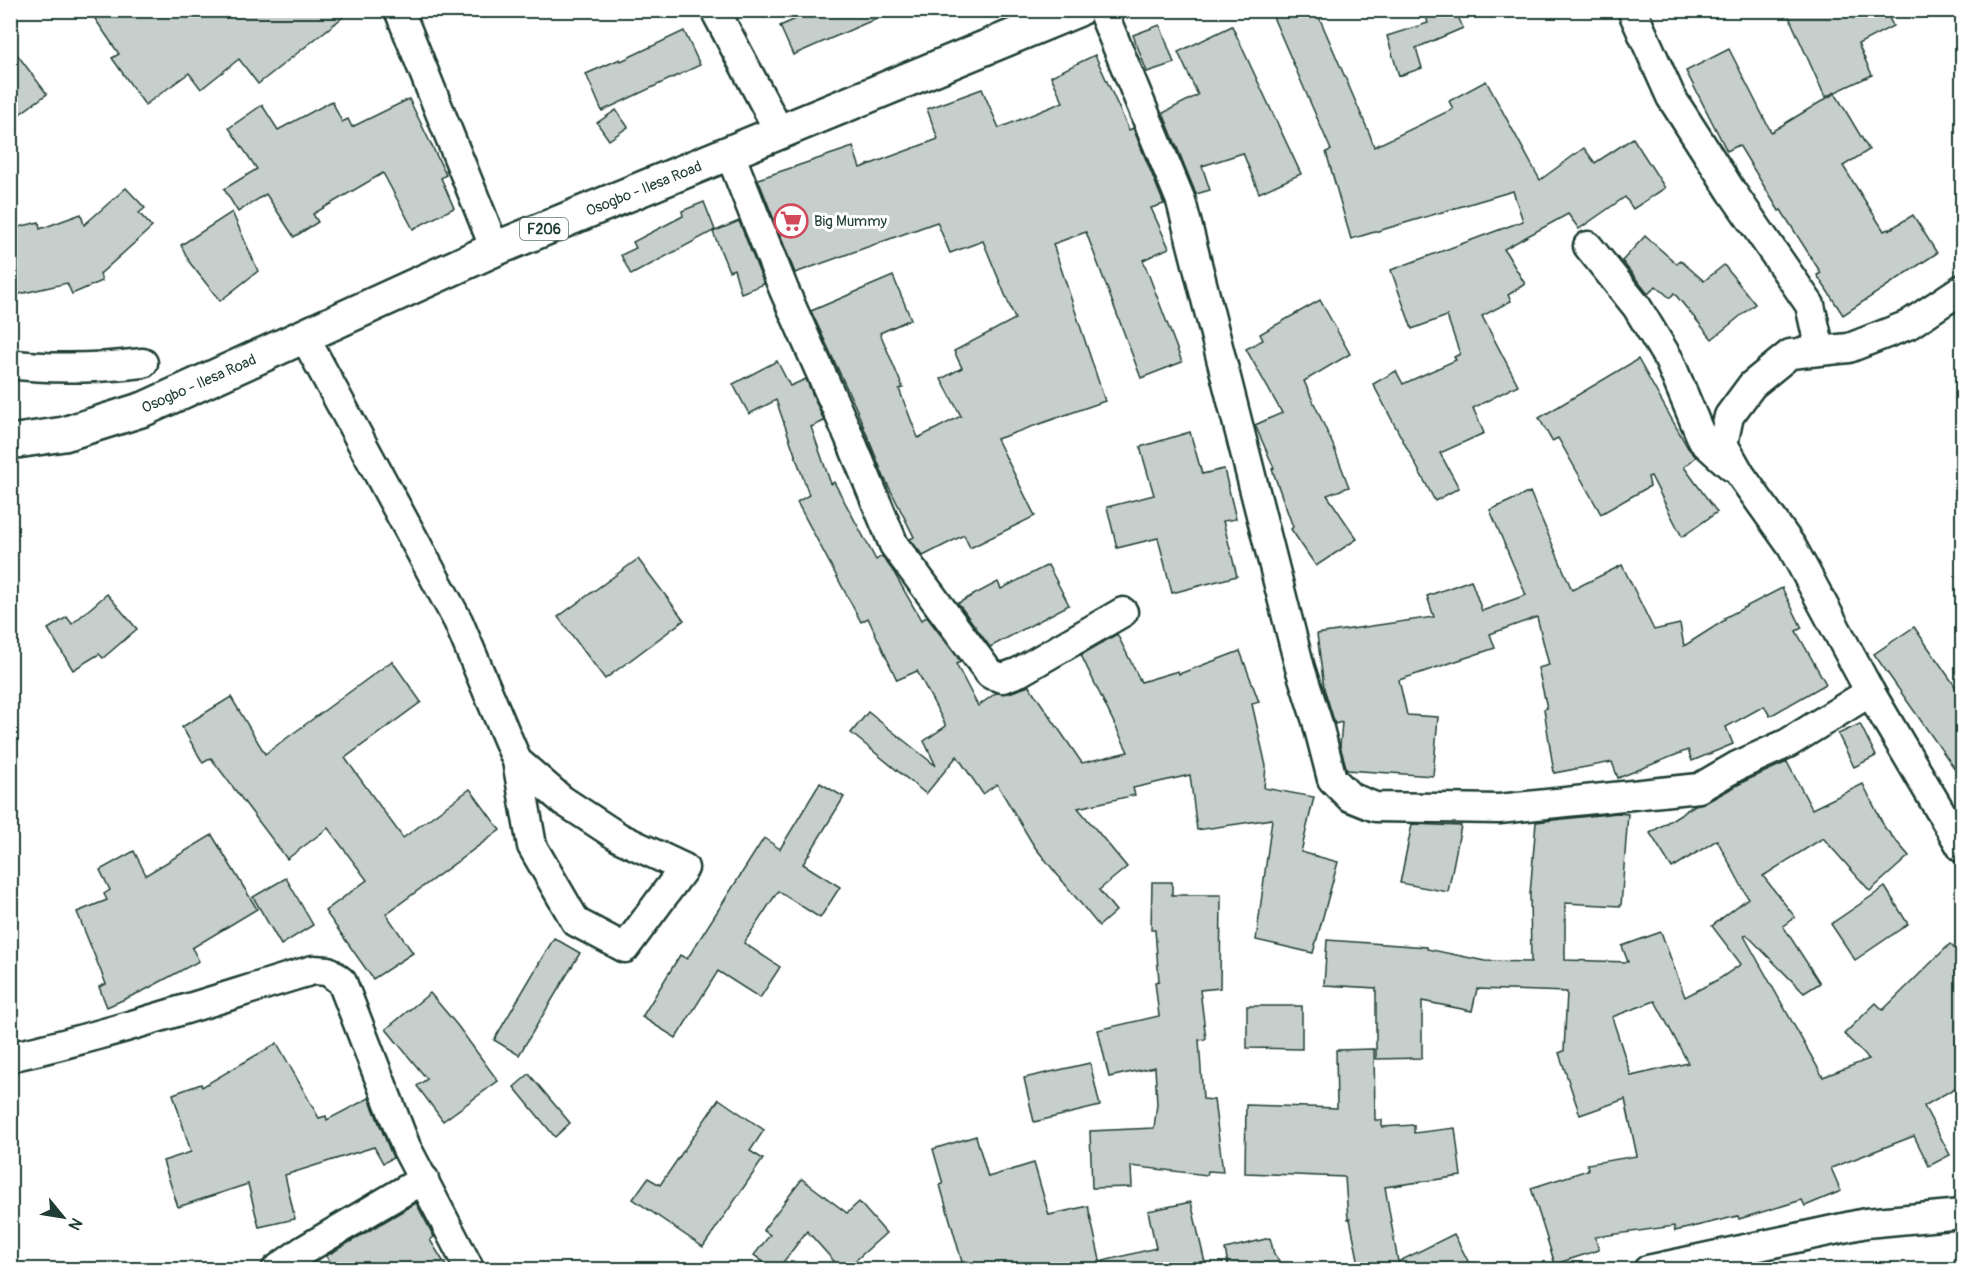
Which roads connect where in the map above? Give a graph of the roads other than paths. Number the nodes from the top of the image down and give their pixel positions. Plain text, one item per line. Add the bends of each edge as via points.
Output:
1 (399, 10) edge
2 (715, 10) edge
3 (1077, 10) edge
4 (1102, 10) edge
5 (1632, 10) edge
6 (779, 131) junction
7 (730, 154) junction
8 (1588, 246) dead end
9 (495, 249) junction
10 (1962, 289) edge
11 (304, 336) junction
12 (1820, 350) junction
13 (142, 363) dead end
14 (10, 364) edge
15 (10, 442) edge
16 (1740, 474) junction
17 (1123, 612) dead end
18 (1870, 692) junction
19 (517, 761) junction
20 (1962, 848) edge
21 (10, 1057) edge
22 (424, 1179) junction
23 (1962, 1214) edge
24 (276, 1269) edge
25 (470, 1269) edge
26 (1648, 1269) edge

1 - 9 street
2 - 6 street
3 - 6 main road, Osogbo - Ilesa Road / F206
4 - 18 street via 1181,201 1300,668 1332,780 1350,797 1375,807 1499,809 1699,788 1788,743
5 - 12 street via 1671,98 1810,305
6 - 7 main road, Osogbo - Ilesa Road / F206
7 - 9 main road, Osogbo - Ilesa Road / F206
7 - 17 street via 894,545 990,674 1003,678 1019,672
8 - 16 street via 1637,308 1669,360 1703,441
9 - 11 main road, Osogbo - Ilesa Road / F206
10 - 12 street via 1908,325 1850,348
11 - 15 main road, Osogbo - Ilesa Road / F206 via 144,409 64,434
11 - 19 street via 458,621
12 - 16 street via 1790,354 1752,385 1729,416 1723,444
13 - 14 street via 44,367
16 - 18 street via 1792,547
18 - 20 street
19 - 19 street via 532,846 576,922 625,948 684,868 620,838 562,800
21 - 22 street via 140,1023 313,970 328,971 342,982 406,1147
22 - 24 street
22 - 25 street
23 - 26 street via 1866,1224

